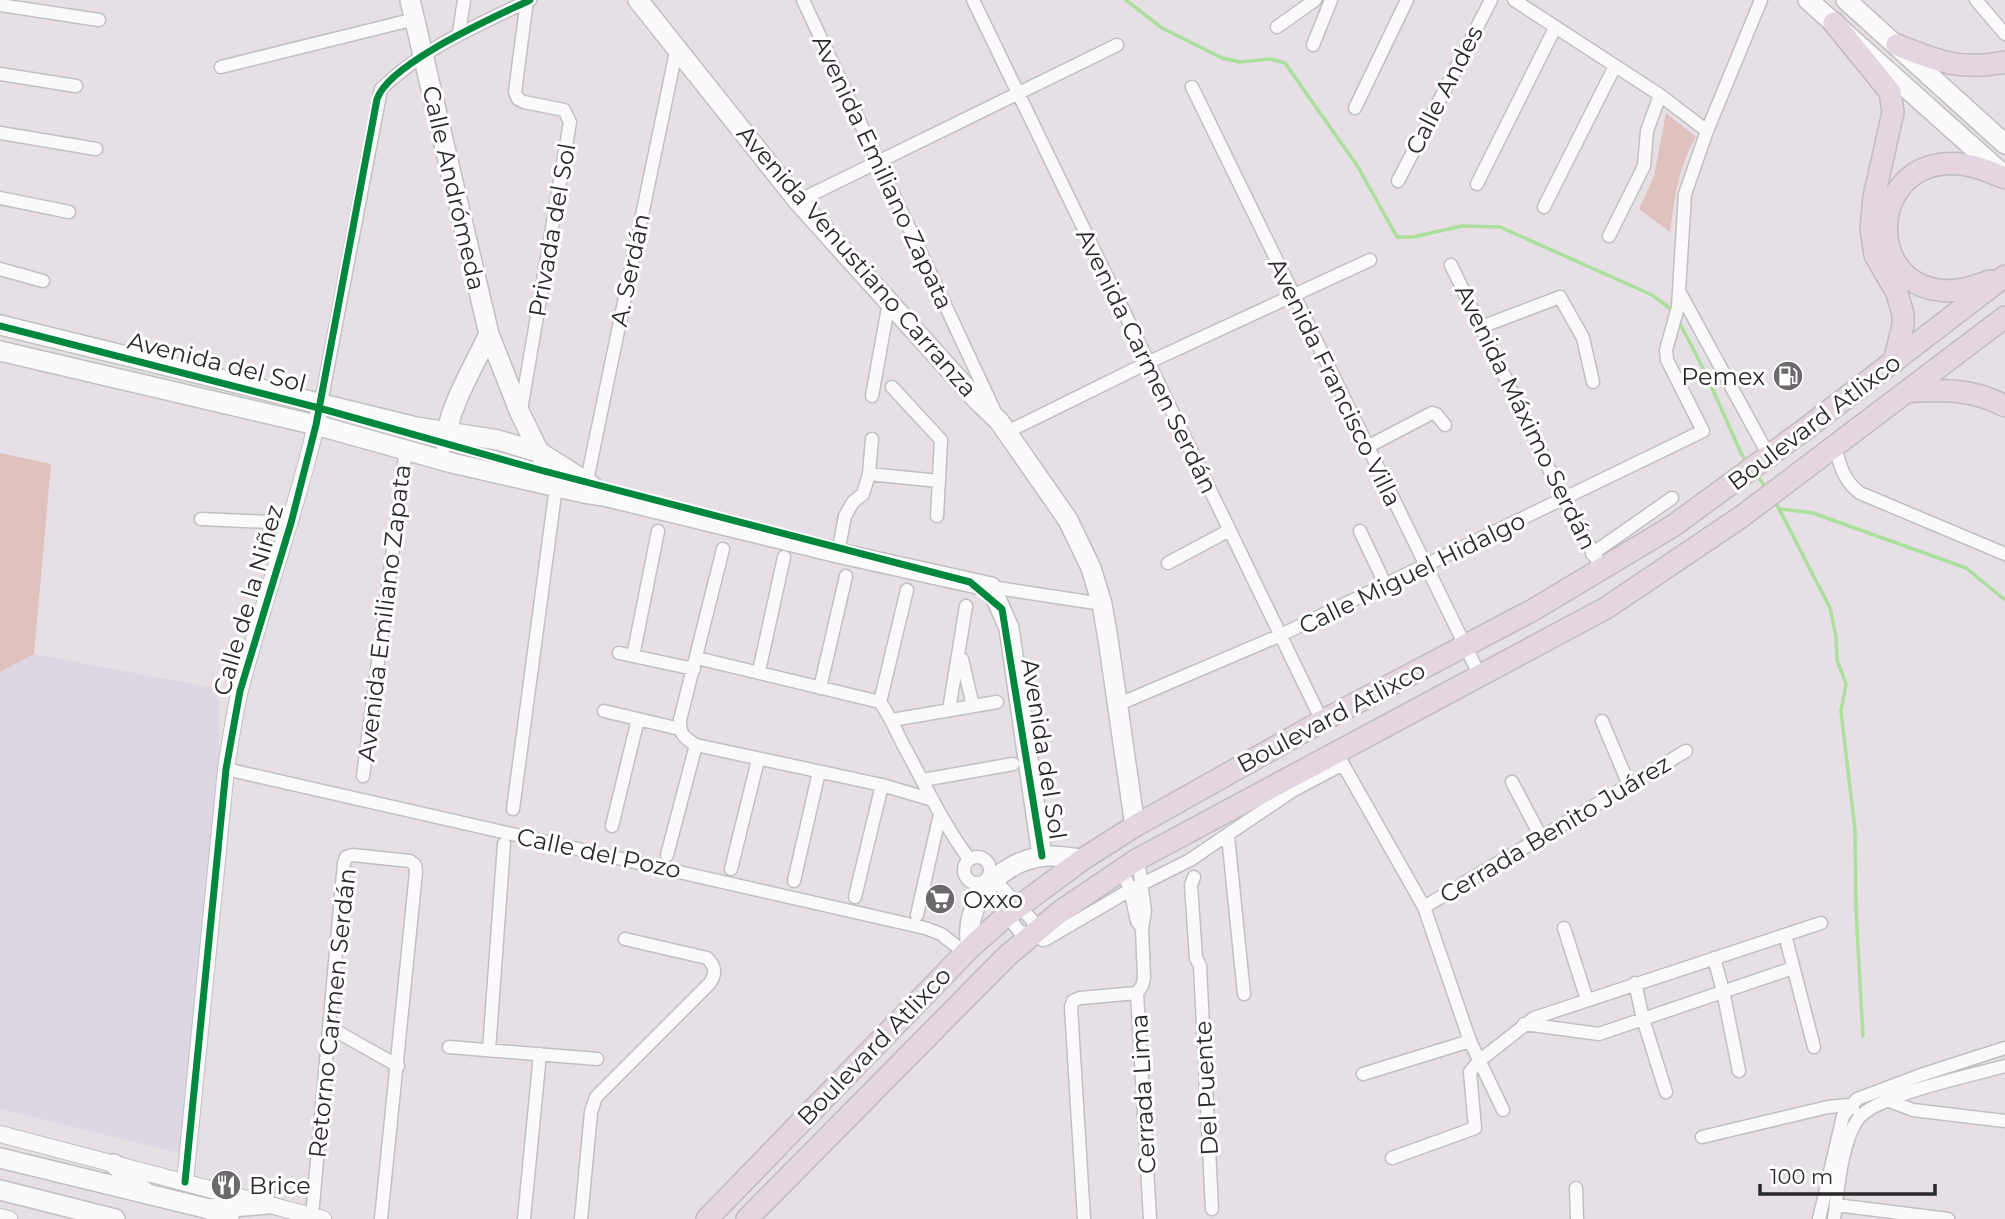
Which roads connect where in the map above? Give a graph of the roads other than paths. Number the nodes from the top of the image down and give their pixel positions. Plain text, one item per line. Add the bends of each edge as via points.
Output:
1 (464, 0) edge
2 (638, 0) edge
3 (803, 0) edge
4 (973, 0) edge
5 (1315, 0) edge
6 (1331, 0) edge
7 (1407, 0) edge
8 (1491, 0) edge
9 (1514, 0) edge
10 (1761, 0) edge
11 (1808, 0) edge
12 (1846, 0) edge
13 (1976, 0) edge
14 (528, 1) edge
15 (0, 5) edge
16 (413, 9) edge
17 (99, 20) dead end
18 (1834, 23) junction
19 (1277, 27) dead end
20 (1555, 28) junction
21 (459, 33) junction
22 (2005, 34) edge
23 (1117, 45) dead end
24 (1313, 45) dead end
25 (1897, 45) junction
26 (677, 47) junction
27 (423, 56) junction
28 (2005, 62) edge
29 (1615, 66) junction
30 (221, 67) dead end
31 (0, 74) edge
32 (76, 86) dead end
33 (1192, 87) dead end
34 (1019, 93) junction
35 (1660, 95) junction
36 (1355, 108) dead end
37 (1707, 131) junction
38 (0, 133) edge
39 (2005, 144) edge
40 (96, 149) dead end
41 (878, 161) junction
42 (2005, 177) edge
43 (1398, 181) dead end
44 (1477, 184) dead end
45 (0, 198) edge
46 (798, 201) junction
47 (1544, 207) dead end
48 (69, 212) dead end
49 (1609, 236) dead end
50 (1370, 260) dead end
51 (1451, 265) dead end
52 (0, 270) edge
53 (2005, 275) edge
54 (43, 281) dead end
55 (1679, 291) junction
56 (1293, 295) junction
57 (890, 302) junction
58 (2005, 317) edge
59 (0, 325) edge
60 (1480, 327) junction
61 (489, 334) junction
62 (0, 351) edge
63 (1894, 362) junction
64 (1147, 363) junction
65 (1593, 382) dead end
66 (892, 387) dead end
67 (1906, 392) junction
68 (872, 396) dead end
69 (321, 403) junction
70 (2005, 405) edge
71 (520, 413) junction
72 (316, 425) junction
73 (1445, 425) dead end
74 (1003, 426) junction
75 (446, 432) junction
76 (872, 439) dead end
77 (1835, 446) junction
78 (1367, 447) junction
79 (406, 450) junction
80 (541, 453) junction
81 (1766, 458) junction
82 (452, 463) junction
83 (869, 474) junction
84 (530, 480) junction
85 (939, 481) junction
86 (556, 487) junction
87 (592, 490) junction
88 (1672, 498) dead end
89 (1564, 500) junction
90 (937, 516) dead end
91 (201, 519) dead end
92 (291, 523) junction
93 (658, 531) dead end
94 (1228, 531) junction
95 (1360, 531) dead end
96 (723, 549) dead end
97 (838, 553) junction
98 (2005, 554) edge
99 (784, 557) dead end
100 (1597, 561) junction
101 (1168, 563) dead end
102 (1426, 567) junction
103 (846, 576) dead end
104 (1386, 586) junction
105 (991, 587) junction
106 (907, 590) dead end
107 (1102, 604) junction
108 (966, 606) dead end
109 (1281, 635) junction
110 (1464, 646) junction
111 (960, 652) junction
112 (619, 653) dead end
113 (633, 656) junction
114 (696, 663) junction
115 (760, 671) junction
116 (1480, 676) junction
117 (820, 688) junction
118 (880, 702) junction
119 (997, 702) dead end
120 (1117, 705) junction
121 (973, 706) junction
122 (949, 710) junction
123 (604, 711) dead end
124 (638, 719) junction
125 (892, 720) junction
126 (1322, 721) junction
127 (1602, 722) dead end
128 (680, 729) junction
129 (696, 745) junction
130 (1686, 751) dead end
131 (1340, 759) junction
132 (758, 760) junction
133 (1013, 764) dead end
134 (226, 769) junction
135 (1317, 771) junction
136 (819, 772) junction
137 (363, 776) dead end
138 (923, 780) junction
139 (1512, 782) dead end
140 (882, 785) junction
141 (1629, 785) junction
142 (933, 800) junction
143 (513, 809) dead end
144 (940, 814) junction
145 (612, 825) dead end
146 (1135, 826) junction
147 (1228, 835) junction
148 (1541, 837) junction
149 (504, 844) dead end
150 (667, 855) dead end
151 (1042, 856) junction
152 (969, 859) junction
153 (1083, 859) junction
154 (1190, 860) junction
155 (1130, 864) junction
156 (731, 869) dead end
157 (794, 881) dead end
158 (987, 881) junction
159 (1136, 887) junction
160 (855, 897) dead end
161 (1424, 907) junction
162 (1013, 911) junction
163 (917, 915) dead end
164 (1821, 923) dead end
165 (1564, 928) dead end
166 (1033, 934) junction
167 (1785, 934) junction
168 (625, 939) dead end
169 (968, 950) junction
170 (1714, 958) junction
171 (1793, 968) junction
172 (1635, 983) junction
173 (1723, 991) junction
174 (1137, 993) junction
175 (1244, 994) dead end
176 (1587, 1000) junction
177 (1643, 1019) junction
178 (1524, 1024) junction
179 (329, 1027) junction
180 (1470, 1041) junction
181 (449, 1047) dead end
182 (1814, 1047) dead end
183 (2005, 1048) edge
184 (489, 1050) junction
185 (540, 1054) junction
186 (597, 1059) dead end
187 (1479, 1061) junction
188 (398, 1066) junction
189 (2005, 1066) edge
190 (1739, 1071) dead end
191 (1363, 1074) dead end
192 (1666, 1092) dead end
193 (1887, 1100) junction
194 (1850, 1105) junction
195 (1503, 1110) dead end
196 (1860, 1116) junction
197 (2005, 1121) edge
198 (0, 1134) edge
199 (1702, 1137) dead end
200 (0, 1158) edge
201 (1392, 1158) dead end
202 (114, 1164) junction
203 (185, 1182) junction
204 (1576, 1188) dead end
205 (0, 1191) edge
206 (145, 1193) junction
207 (267, 1205) junction
208 (1836, 1205) junction
209 (1212, 1209) dead end
210 (207, 1214) edge
211 (91, 1216) edge
212 (0, 1217) edge
213 (318, 1217) edge
214 (9, 1219) edge
215 (115, 1219) edge
216 (229, 1219) edge
217 (381, 1219) edge
218 (524, 1219) edge
219 (580, 1219) edge
220 (707, 1219) edge
221 (747, 1219) edge
222 (1084, 1219) edge
223 (1150, 1219) edge
224 (1577, 1219) edge
225 (1819, 1219) edge
226 (1834, 1219) edge
227 (1948, 1219) edge

1 - 21 street
2 - 26 main road, Avenida Venustiano Carranza
3 - 41 street, Avenida Emiliano Zapata
4 - 34 street, Avenida Carmen Serdán
5 - 19 street
6 - 24 street
7 - 36 street
8 - 43 street, Calle Andes
9 - 20 street
10 - 37 street
11 - 18 main road
12 - 25 main road
13 - 22 street
14 - 21 street, Calle de la Niñez
14 - 71 street, Privada del Sol via 515,92 524,102 564,110 570,122
15 - 17 street
16 - 27 main road, Calle Andrómeda
16 - 30 street
18 - 42 main road
18 - 63 main road via 1893,101 1871,229 1875,255 1897,292 1903,314
20 - 29 street
20 - 44 street
21 - 27 street, Calle de la Niñez
23 - 34 street
25 - 28 main road via 1947,64
25 - 39 main road
26 - 46 main road, Avenida Venustiano Carranza
26 - 87 street, A. Serdán
27 - 61 main road, Calle Andrómeda
27 - 69 street, Calle de la Niñez via 388,81 377,99
29 - 35 street
29 - 47 street
31 - 32 street
33 - 56 street, Avenida Francisco Villa
34 - 41 street
34 - 64 street, Avenida Carmen Serdán
35 - 37 street
35 - 49 street via 1647,131 1644,166
37 - 55 street via 1685,194
38 - 40 street
41 - 46 street
41 - 74 street, Avenida Emiliano Zapata
42 - 53 main road via 1963,165 1925,169 1896,193 1885,232 1901,270 1917,283 1957,291
45 - 48 street
46 - 57 main road, Avenida Venustiano Carranza
50 - 56 street
51 - 60 street, Avenida Máximo Serdán
52 - 54 street
53 - 63 main road, Boulevard Atlixco
55 - 81 street
55 - 89 street, Calle Miguel Hidalgo via 1667,360 1703,431
56 - 64 street
56 - 78 street, Avenida Francisco Villa
57 - 68 street
57 - 74 main road, Avenida Venustiano Carranza
58 - 67 main road, Boulevard Atlixco
59 - 69 main road, Avenida del Sol
60 - 65 street via 1560,297 1583,338
60 - 89 street, Avenida Máximo Serdán
61 - 71 main road, Calle Andrómeda
61 - 75 main road
62 - 72 main road, Avenida del Sol
63 - 81 main road, Boulevard Atlixco
64 - 74 street
64 - 94 street, Avenida Carmen Serdán
66 - 85 street via 941,440
67 - 70 main road via 1970,391
67 - 77 main road, Boulevard Atlixco
69 - 72 street, Calle de la Niñez
69 - 75 main road, Avenida del Sol
71 - 80 main road, Calle Andrómeda
72 - 79 main road, Avenida del Sol
72 - 92 street, Calle de la Niñez
73 - 78 street via 1432,413
74 - 107 main road, Avenida Venustiano Carranza via 1068,520
75 - 80 main road, Avenida del Sol
75 - 82 main road
76 - 83 street
77 - 98 street via 1841,471 1860,493
77 - 116 main road, Boulevard Atlixco via 1741,517 1606,608
78 - 102 street, Avenida Francisco Villa
79 - 82 main road, Avenida del Sol
79 - 137 street, Avenida Emiliano Zapata
80 - 84 main road via 540,470
80 - 87 main road, Avenida del Sol
81 - 100 main road, Boulevard Atlixco via 1674,526
82 - 84 main road, Avenida del Sol
83 - 85 street
83 - 97 street via 863,494 845,516
84 - 86 main road, Avenida del Sol
85 - 90 street
86 - 87 main road, Avenida del Sol
86 - 143 street
87 - 97 main road, Avenida del Sol
88 - 100 street
89 - 100 street, Avenida Máximo Serdán
89 - 102 street, Calle Miguel Hidalgo
91 - 92 street
92 - 134 street, Calle de la Niñez via 240,691
93 - 113 street
94 - 101 street
94 - 109 street, Avenida Carmen Serdán
95 - 104 street
96 - 114 street
97 - 105 main road, Avenida del Sol
99 - 115 street
100 - 110 main road, Boulevard Atlixco via 1533,610
102 - 104 street, Calle Miguel Hidalgo
102 - 110 street, Avenida Francisco Villa
103 - 117 street
104 - 109 street, Calle Miguel Hidalgo
105 - 107 street, Avenida del Sol
105 - 151 main road, Avenida del Sol via 1009,628
106 - 118 street
107 - 120 main road, Avenida Venustiano Carranza
108 - 111 street
109 - 120 street, Calle Miguel Hidalgo
109 - 126 street, Avenida Carmen Serdán
110 - 116 street, Avenida Francisco Villa
110 - 126 main road, Boulevard Atlixco
111 - 121 street
111 - 122 street
112 - 113 street
113 - 114 street
114 - 115 street
114 - 128 street
115 - 117 street
116 - 131 main road, Boulevard Atlixco
117 - 118 street
118 - 125 street
119 - 121 street
120 - 146 main road, Avenida Venustiano Carranza
121 - 122 street
122 - 125 street
123 - 124 street
124 - 128 street
124 - 145 street
125 - 138 street
126 - 146 main road, Boulevard Atlixco
127 - 141 street
128 - 129 street via 685,739
129 - 132 street
129 - 150 street
130 - 141 street, Cerrada Benito Juárez
131 - 135 main road, Boulevard Atlixco
131 - 161 street
132 - 136 street
132 - 156 street
133 - 138 street
134 - 169 street, Calle del Pozo via 925,928
134 - 203 street, Calle de la Niñez
135 - 147 street
135 - 155 main road, Boulevard Atlixco
136 - 140 street
136 - 157 street
138 - 142 street
139 - 148 street
140 - 142 street
140 - 160 street
141 - 148 street, Cerrada Benito Juárez
142 - 144 street
144 - 152 street
144 - 163 street
146 - 153 main road, Boulevard Atlixco
147 - 154 street
147 - 175 street
148 - 161 street, Cerrada Benito Juárez
149 - 184 street
151 - 153 main road, Avenida del Sol
151 - 158 main road
152 - 158 street via 985,859 990,866
152 - 158 street via 965,876 972,882
153 - 162 main road, Boulevard Atlixco
154 - 159 street
154 - 209 street, Del Puente via 1199,884 1204,958 1200,966
155 - 159 street, Cerrada Lima
155 - 159 street, Cerrada Lima
155 - 166 main road, Boulevard Atlixco
158 - 162 street
158 - 169 main road via 972,912
159 - 166 street via 1046,939
159 - 174 street, Cerrada Lima via 1145,911 1144,978
161 - 180 street
162 - 166 street via 1032,921
162 - 169 main road, Boulevard Atlixco
164 - 167 street
165 - 176 street
166 - 221 main road, Boulevard Atlixco
167 - 170 street
167 - 171 street
168 - 219 street via 707,958 715,974 596,1097
169 - 220 main road, Boulevard Atlixco
170 - 172 street
170 - 173 street
171 - 173 street
171 - 182 street
172 - 176 street
172 - 177 street
173 - 177 street
173 - 190 street
174 - 222 street via 1080,998 1071,1007
174 - 223 street, Cerrada Lima
176 - 178 street
177 - 178 street via 1599,1034
177 - 192 street
178 - 187 street
179 - 188 street
179 - 188 street, Retorno Carmen Serdán via 346,857 410,861 416,872
179 - 213 street, Retorno Carmen Serdán
180 - 187 street
180 - 191 street
181 - 184 street
183 - 194 street via 1921,1075
184 - 185 street
185 - 186 street
185 - 218 street
187 - 195 street
187 - 201 street via 1469,1075 1475,1128
188 - 217 street, Retorno Carmen Serdán
189 - 193 street
193 - 196 street
193 - 197 street via 1913,1110
194 - 196 street
194 - 199 street
194 - 225 street via 1843,1116
196 - 208 street via 1848,1138
198 - 202 street
200 - 206 main road
202 - 203 street
202 - 206 main road
203 - 207 street
204 - 224 street
205 - 211 main road
206 - 210 main road
207 - 210 main road
207 - 213 street
208 - 226 street
208 - 227 street
210 - 216 main road
211 - 215 main road
212 - 214 street

